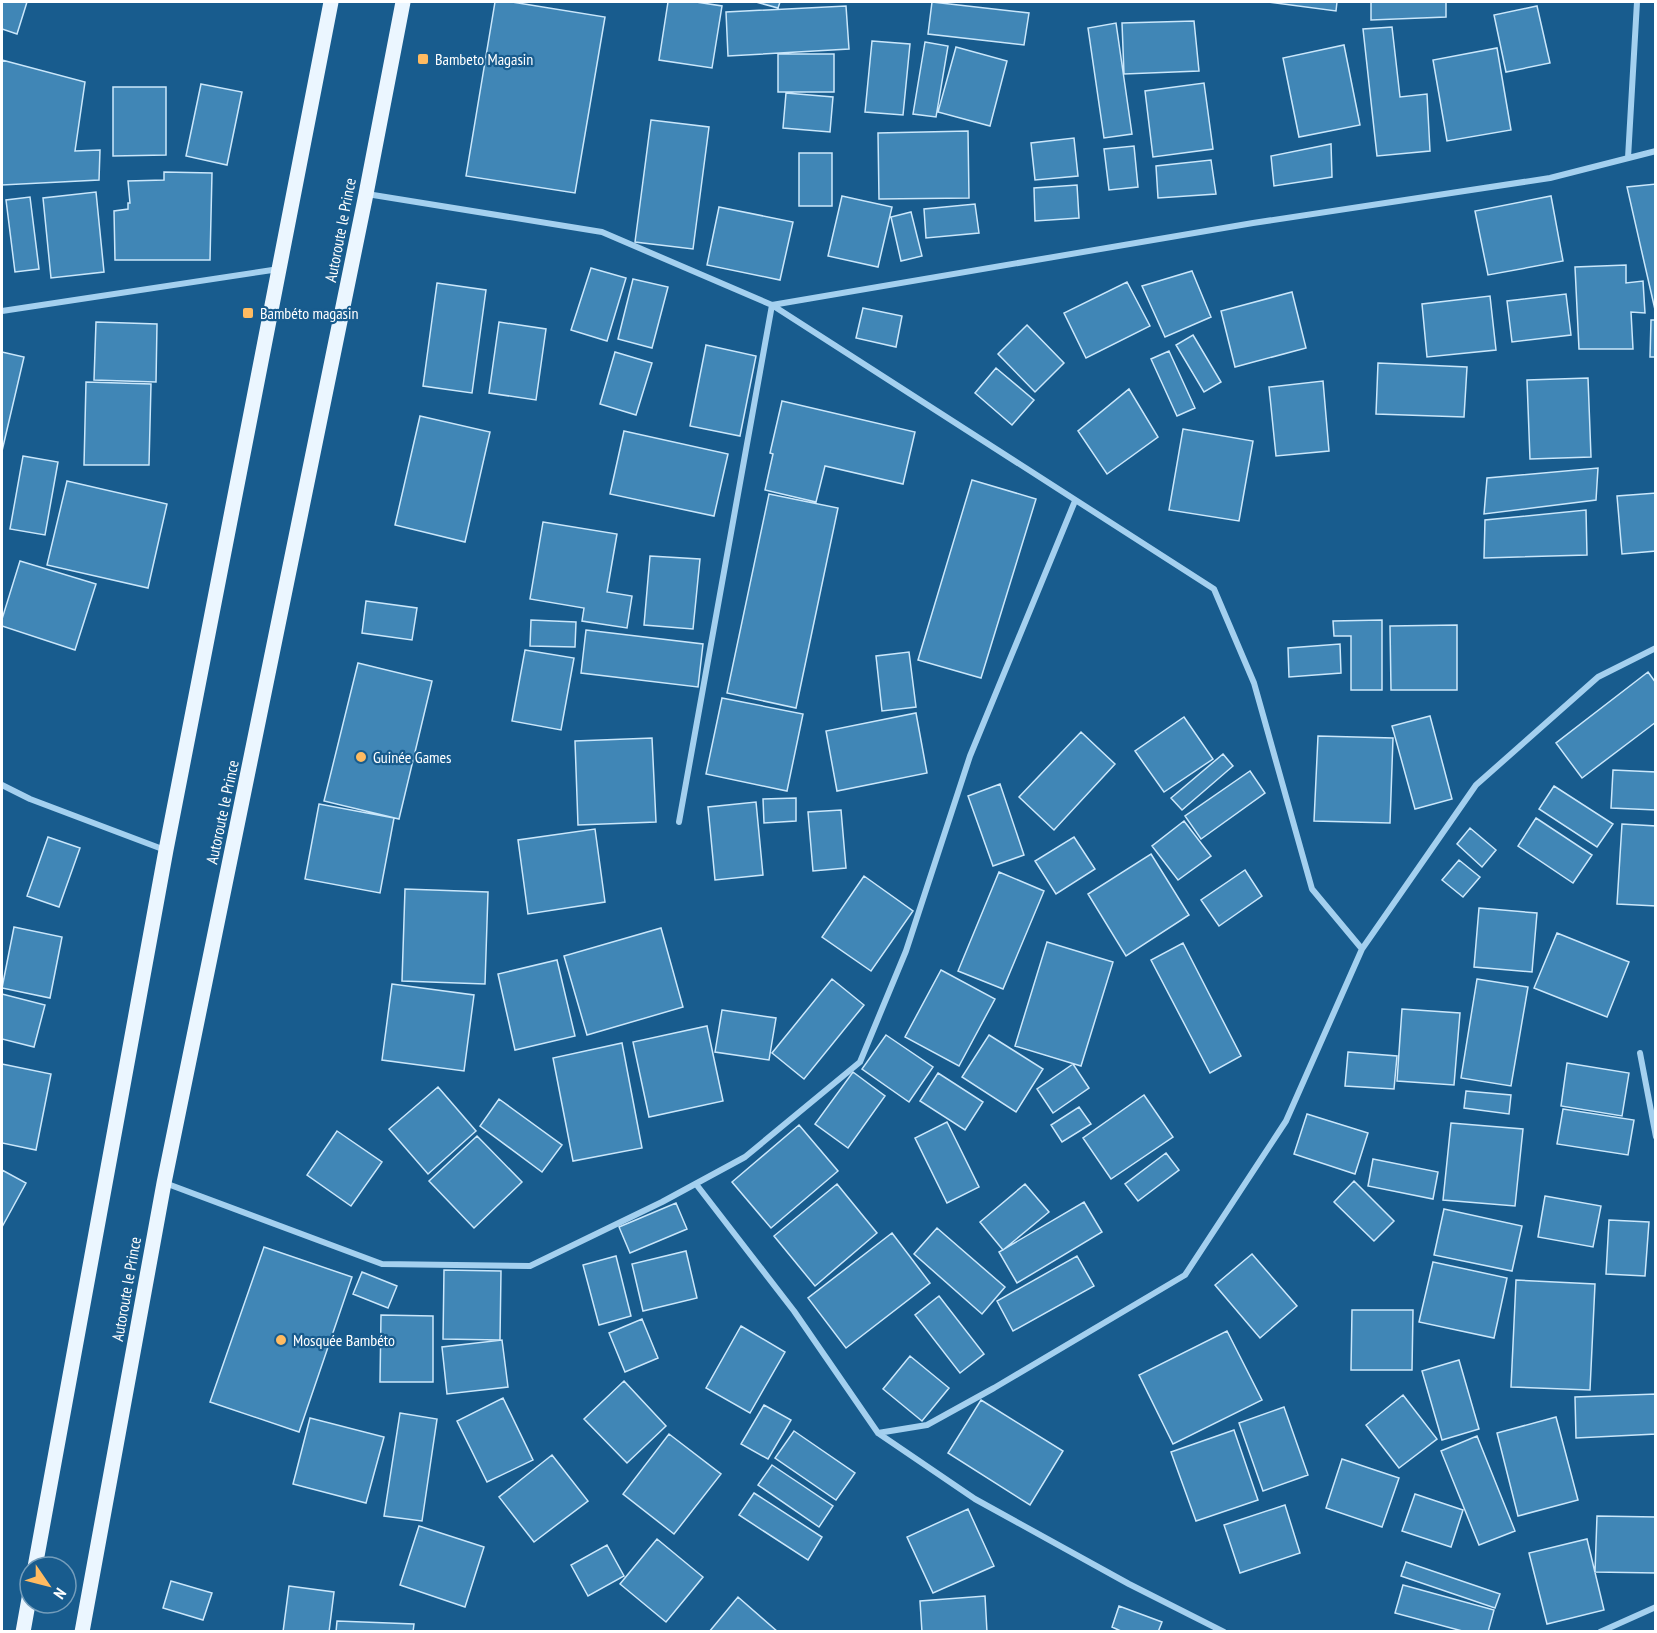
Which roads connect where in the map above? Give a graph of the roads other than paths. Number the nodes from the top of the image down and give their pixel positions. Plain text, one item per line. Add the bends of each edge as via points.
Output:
1 (331, 2) edge
2 (403, 2) edge
3 (1637, 2) edge
4 (1656, 151) edge
5 (1628, 158) junction
6 (366, 194) junction
7 (280, 268) junction
8 (772, 305) junction
9 (2, 312) edge
10 (1074, 501) junction
11 (1656, 648) edge
12 (2, 785) edge
13 (679, 822) dead end
14 (166, 850) junction
15 (1362, 949) junction
16 (1640, 1053) dead end
17 (1656, 1137) edge
18 (164, 1183) junction
19 (696, 1184) junction
20 (878, 1433) junction
21 (37, 1555) edge
22 (1656, 1607) edge
23 (26, 1615) edge
24 (23, 1632) edge
25 (82, 1632) edge
26 (1224, 1632) edge
27 (1599, 1632) edge

1 - 7 main road
2 - 6 main road, Autoroute le Prince
3 - 5 street
4 - 5 street
5 - 8 street via 1550,178 1253,223
6 - 8 street via 602,232
6 - 18 main road, Autoroute le Prince
7 - 9 street
7 - 14 main road
8 - 10 street
8 - 13 street
10 - 15 street via 1214,589 1254,683 1312,889
10 - 19 street via 970,756 906,951 860,1062 745,1157
11 - 15 street via 1598,677 1476,785
12 - 14 street
14 - 21 main road
15 - 20 street via 1286,1121 1185,1275 927,1425
16 - 17 street
18 - 19 street via 382,1264 530,1266
18 - 25 main road, Autoroute le Prince
19 - 20 street via 794,1311
20 - 26 street via 975,1499
22 - 27 street
23 - 24 main road

